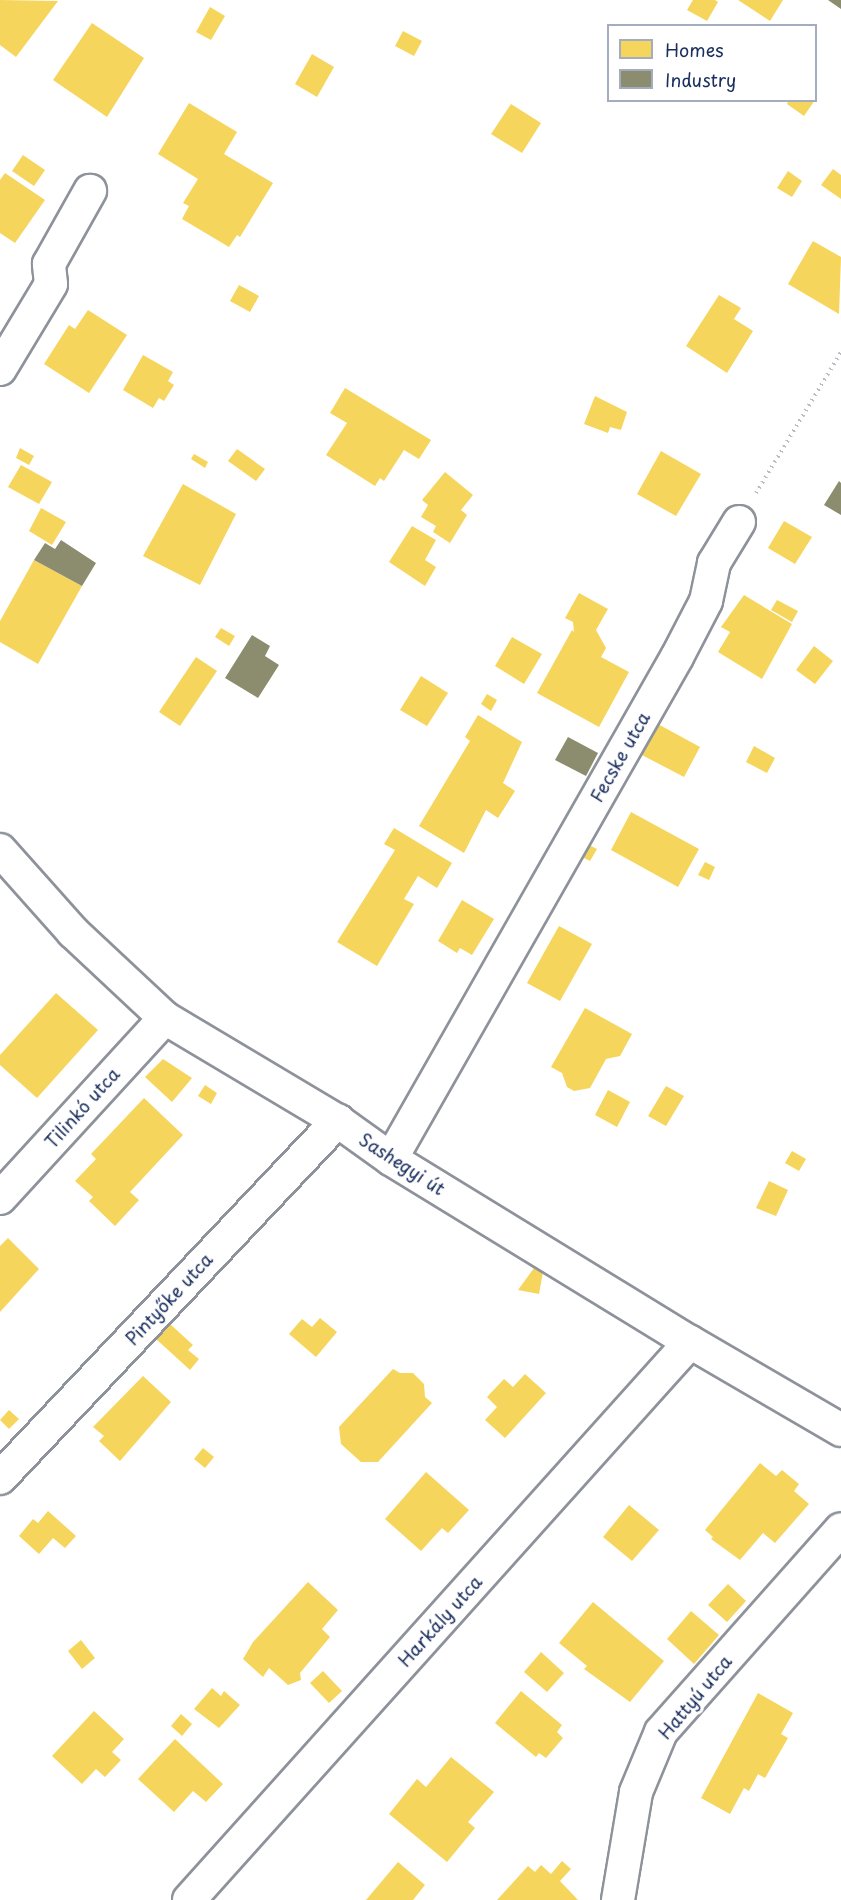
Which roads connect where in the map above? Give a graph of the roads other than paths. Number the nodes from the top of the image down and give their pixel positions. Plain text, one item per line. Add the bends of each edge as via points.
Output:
1 (90, 191) dead end
2 (0, 369) edge
3 (739, 522) road end
4 (0, 850) edge
5 (165, 1018) junction
6 (338, 1121) junction
7 (391, 1159) junction
8 (0, 1198) edge
9 (690, 1342) junction
10 (841, 1430) edge
11 (0, 1478) edge
12 (841, 1529) edge
13 (189, 1900) edge
14 (618, 1900) edge

1 - 2 street via 49,264 51,284
3 - 7 street, Fecske utca via 714,563 706,601 677,657
4 - 5 street, Sashegyi út via 73,932
5 - 6 street, Sashegyi út
5 - 8 street, Tilinkó utca
6 - 7 street, Sashegyi út
6 - 11 street, Pintyőke utca
7 - 9 street, Sashegyi út
9 - 10 street, Sashegyi út
9 - 13 street, Harkály utca
12 - 14 street, Hattyú utca via 661,1732 636,1792

